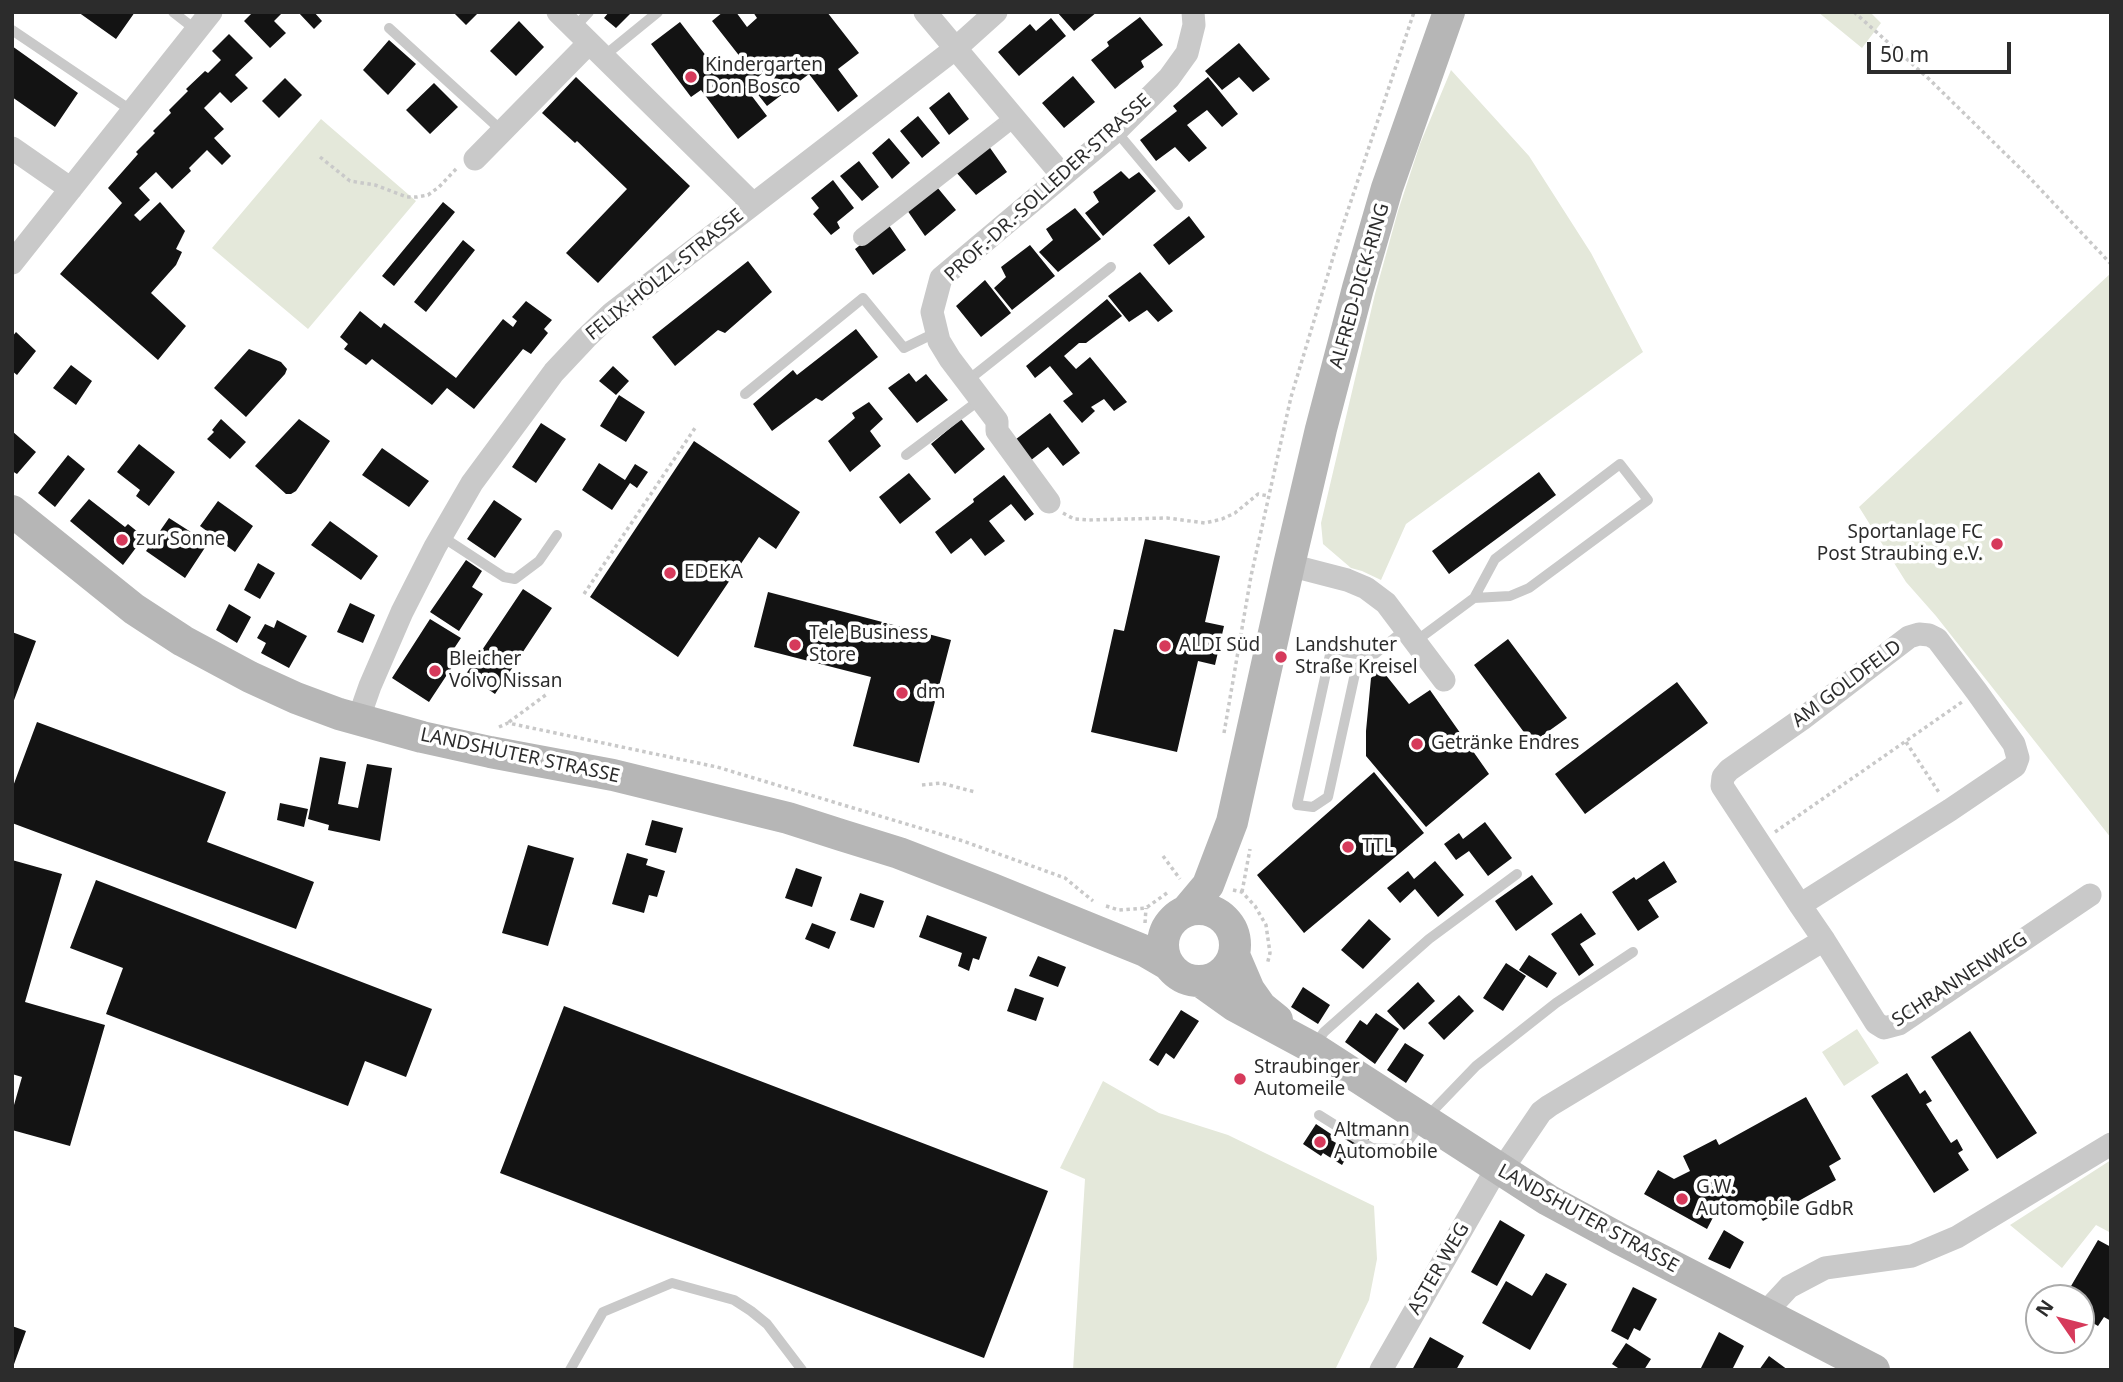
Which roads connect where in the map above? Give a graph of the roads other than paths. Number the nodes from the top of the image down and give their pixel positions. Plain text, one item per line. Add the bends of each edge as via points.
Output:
1 (173, 12) edge
2 (658, 12) edge
3 (925, 12) edge
4 (996, 12) edge
5 (1193, 12) edge
6 (1448, 12) edge
7 (204, 21) edge
8 (389, 28) dead end
9 (12, 30) edge
10 (583, 30) edge
11 (956, 48) junction
12 (132, 111) junction
13 (1014, 118) junction
14 (502, 131) junction
15 (1115, 131) junction
16 (12, 148) edge
17 (475, 159) road end
18 (1062, 175) junction
19 (71, 189) junction
20 (753, 204) junction
21 (1178, 205) dead end
22 (862, 237) dead end
23 (12, 263) edge
24 (1111, 267) dead end
25 (937, 332) junction
26 (974, 390) junction
27 (745, 394) dead end
28 (906, 455) dead end
29 (1049, 502) road end
30 (12, 511) edge
31 (557, 535) dead end
32 (441, 536) junction
33 (1289, 565) junction
34 (1474, 598) junction
35 (1412, 635) junction
36 (1370, 656) junction
37 (1444, 680) dead end
38 (358, 720) junction
39 (1517, 874) dead end
40 (1210, 892) junction
41 (2090, 895) dead end
42 (1800, 905) junction
43 (1168, 913) junction
44 (1069, 920) junction
45 (1824, 940) junction
46 (1633, 953) dead end
47 (1234, 955) junction
48 (1169, 965) junction
49 (1200, 981) junction
50 (1313, 1048) junction
51 (1319, 1115) dead end
52 (1423, 1121) junction
53 (2111, 1144) edge
54 (1499, 1170) junction
55 (1763, 1314) junction
56 (1864, 1368) edge
57 (570, 1370) edge
58 (802, 1370) edge
59 (1381, 1370) edge

1 - 7 lane
2 - 10 lane
3 - 11 street
4 - 11 street, FELIX-HÖLZL-STRASSE
5 - 15 street, PROF.-DR.-SOLLEDER-STRASSE via 1187,53 1169,78
6 - 33 main road, ALFRED-DICK-RING via 1387,188
7 - 12 street
8 - 14 lane
9 - 12 lane
10 - 14 street
10 - 20 street
11 - 13 street
11 - 20 street, FELIX-HÖLZL-STRASSE
12 - 19 street
13 - 18 street
13 - 22 street
14 - 17 street
15 - 18 street, PROF.-DR.-SOLLEDER-STRASSE
15 - 21 lane
16 - 19 street
18 - 25 street, PROF.-DR.-SOLLEDER-STRASSE via 942,278 932,312
19 - 23 street
20 - 32 street, FELIX-HÖLZL-STRASSE via 612,313 554,372 472,483
24 - 26 lane
25 - 26 street, PROF.-DR.-SOLLEDER-STRASSE
25 - 27 lane via 904,348 863,298
26 - 28 lane
26 - 29 street, PROF.-DR.-SOLLEDER-STRASSE via 998,421 997,431
30 - 38 main road, LANDSHUTER STRASSE via 134,609 183,641 296,698
31 - 32 lane via 539,561 515,579 504,578
32 - 38 street, FELIX-HÖLZL-STRASSE via 401,612
33 - 35 street via 1366,588 1386,603
33 - 40 main road, ALFRED-DICK-RING via 1232,822
34 - 34 lane via 1510,596 1529,588 1648,500 1620,464 1495,559
34 - 35 lane
35 - 36 lane
35 - 37 street
36 - 36 lane via 1356,669 1328,797 1313,807 1297,805 1331,650
38 - 44 main road, LANDSHUTER STRASSE via 788,818 899,853
39 - 50 lane via 1429,939 1324,1032
40 - 43 main road via 1207,909
40 - 47 main road, ALFRED-DICK-RING via 1234,936
41 - 45 street, SCHRANNENWEG via 1899,1024 1884,1028 1876,1023
42 - 42 street, AM GOLDFELD via 2015,766 2014,744 1937,639 1929,635 1909,638 1723,777 1722,786
42 - 45 street, AM GOLDFELD
43 - 44 main road, LANDSHUTER STRASSE via 1144,929
43 - 48 main road via 1163,943
44 - 48 main road, LANDSHUTER STRASSE
45 - 54 street via 1549,1106
46 - 52 lane via 1556,1003 1476,1066
47 - 49 main road via 1221,973
47 - 50 main road, LANDSHUTER STRASSE via 1261,1007
48 - 49 main road, LANDSHUTER STRASSE via 1177,974
49 - 50 main road, LANDSHUTER STRASSE
50 - 52 main road, LANDSHUTER STRASSE
51 - 52 lane via 1372,1149 1402,1149
52 - 54 main road, LANDSHUTER STRASSE
53 - 55 street via 1957,1237 1912,1255 1825,1268 1789,1287
54 - 55 main road, LANDSHUTER STRASSE
54 - 59 street, ASTER WEG
55 - 56 main road, LANDSHUTER STRASSE
57 - 58 lane via 603,1312 672,1283 734,1300 751,1311 767,1324

